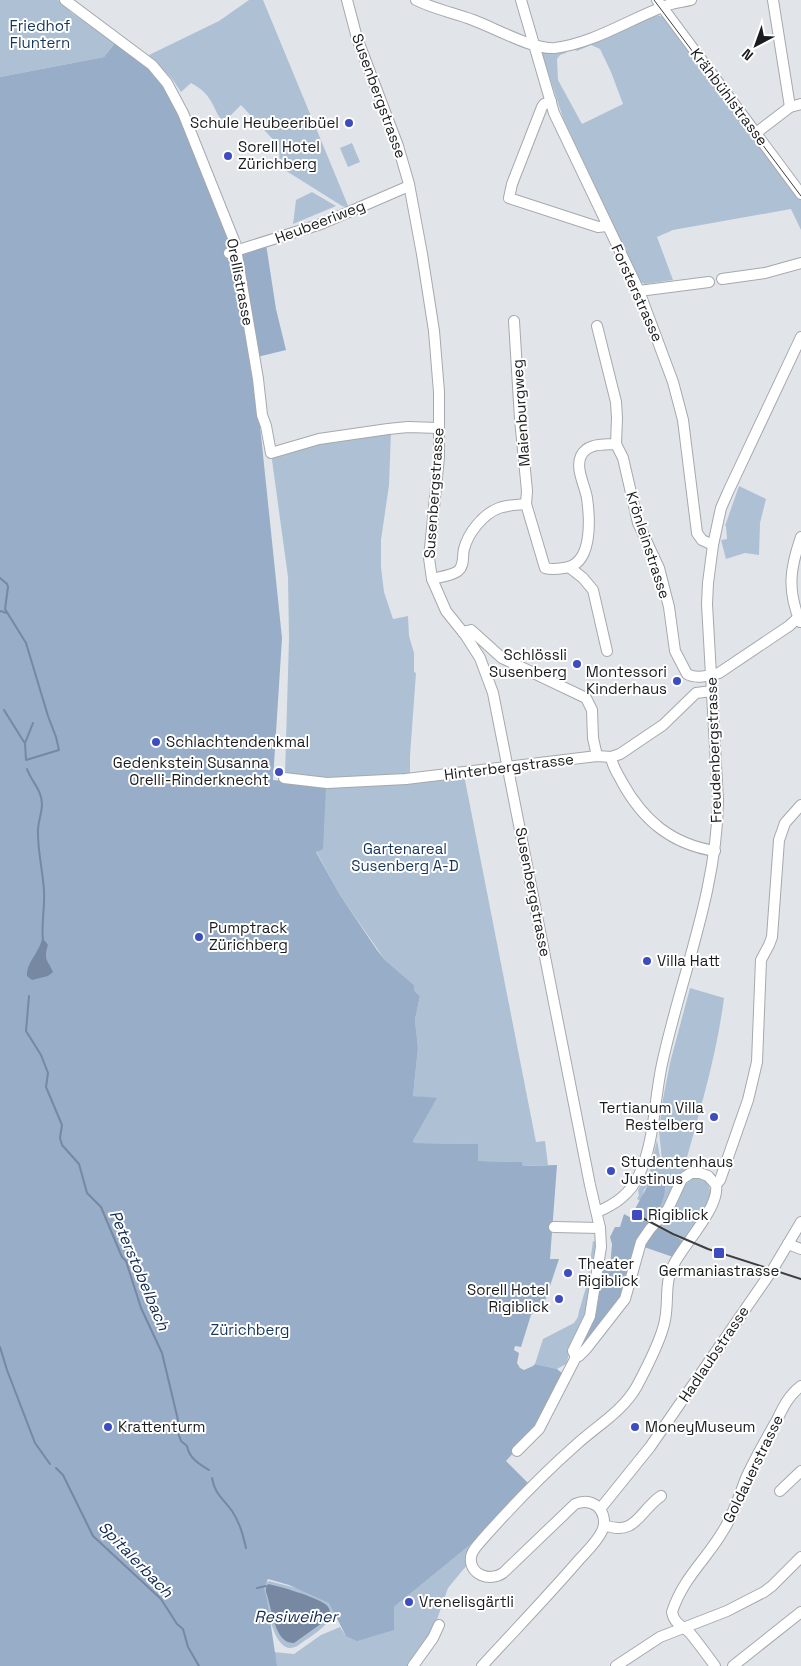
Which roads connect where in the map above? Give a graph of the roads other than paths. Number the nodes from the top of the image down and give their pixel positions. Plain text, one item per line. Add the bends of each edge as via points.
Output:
1 (65, 0) edge
2 (347, 0) edge
3 (416, 0) edge
4 (521, 0) edge
5 (691, 0) edge
6 (773, 0) edge
7 (660, 4) edge
8 (534, 45) junction
9 (551, 101) junction
10 (801, 104) edge
11 (790, 106) junction
12 (756, 133) junction
13 (410, 186) junction
14 (801, 194) edge
15 (606, 226) junction
16 (233, 252) junction
17 (801, 263) edge
18 (722, 279) dead end
19 (710, 282) dead end
20 (639, 291) junction
21 (514, 322) dead end
22 (597, 326) dead end
23 (801, 337) edge
24 (439, 428) junction
25 (616, 444) junction
26 (526, 504) junction
27 (801, 538) edge
28 (713, 545) junction
29 (569, 567) junction
30 (432, 579) junction
31 (800, 619) edge
32 (463, 632) junction
33 (607, 651) dead end
34 (711, 675) junction
35 (712, 692) junction
36 (598, 756) junction
37 (611, 757) junction
38 (508, 768) junction
39 (284, 778) dead end
40 (801, 804) edge
41 (715, 851) junction
42 (716, 1185) junction
43 (597, 1212) junction
44 (801, 1222) edge
45 (554, 1227) dead end
46 (600, 1228) junction
47 (788, 1244) junction
48 (801, 1249) edge
49 (576, 1357) junction
50 (801, 1386) edge
51 (517, 1451) dead end
52 (801, 1472) edge
53 (780, 1491) dead end
54 (661, 1496) dead end
55 (600, 1509) junction
56 (604, 1525) junction
57 (801, 1557) edge
58 (801, 1612) edge
59 (439, 1625) dead end
60 (684, 1629) junction
61 (413, 1666) edge
62 (482, 1666) edge
63 (616, 1666) edge
64 (715, 1666) edge
65 (733, 1666) edge

1 - 16 street, Orellistrasse via 144,58 167,83 183,113
2 - 13 street, Susenbergstrasse via 357,38
3 - 8 street
4 - 8 street, Forsterstrasse
5 - 7 street
6 - 11 street
7 - 8 street via 583,41 555,48
7 - 12 street, Krähbühlstrasse
8 - 9 street, Forsterstrasse
9 - 15 street, Forsterstrasse
9 - 15 street via 542,107 509,198 598,227
10 - 11 street
11 - 12 street
12 - 14 street, Krähbühlstrasse
13 - 16 street, Heubeeriweg via 321,224
13 - 24 street, Susenbergstrasse via 434,331
15 - 20 street, Forsterstrasse
16 - 24 street, Orellistrasse via 271,453 319,439 408,427
17 - 18 street via 765,274
19 - 20 street
20 - 28 street, Forsterstrasse via 679,401 697,533 702,540
21 - 26 street, Maienburgweg
22 - 25 street via 604,339 616,402
23 - 28 street, Freudenbergstrasse via 728,492
24 - 30 street, Susenbergstrasse via 429,558
25 - 29 street via 592,446 580,459 587,499 587,545 580,561
25 - 34 street, Krönleinstrasse via 623,458 638,523 659,568 679,659 689,676
26 - 29 street via 544,567
26 - 30 street via 500,507 490,514 468,538 459,570
27 - 31 street via 791,576 792,595
28 - 34 street, Freudenbergstrasse via 707,604
29 - 33 street via 594,590
30 - 32 street, Susenbergstrasse via 438,598
31 - 34 street
32 - 36 street via 471,630 502,658 586,698 592,710 593,738
32 - 38 street, Susenbergstrasse via 480,658 490,684
34 - 35 street, Freudenbergstrasse
35 - 37 street via 696,693 663,725
35 - 41 street, Freudenbergstrasse via 718,800
36 - 37 street, Hinterbergstrasse
36 - 38 street, Hinterbergstrasse
37 - 41 street via 628,793 660,829 684,843
38 - 39 street, Hinterbergstrasse via 351,782
38 - 43 street, Susenbergstrasse
40 - 42 street via 785,823 779,840 772,937 761,960 757,1062 748,1100
41 - 43 street, Freudenbergstrasse via 703,914 662,1064 646,1158 638,1178 625,1195
42 - 49 street via 700,1172 682,1179 668,1209 642,1242 625,1299
42 - 55 street via 706,1216 669,1274 664,1324 630,1396 578,1442 493,1527 473,1551 474,1568 484,1577 498,1576 575,1504 589,1502
43 - 46 street
44 - 47 street, Hadlaubstrasse
45 - 46 street
46 - 49 street via 601,1247 592,1306 573,1351
47 - 48 street
47 - 55 street, Hadlaubstrasse via 650,1447
49 - 51 street via 539,1429
50 - 60 street, Goldauerstrasse via 789,1398 754,1461 723,1532 695,1567 680,1594 672,1614
52 - 53 street
54 - 56 street via 634,1524 618,1530
55 - 56 street
56 - 62 street via 567,1574
57 - 60 street via 764,1592
58 - 65 street
59 - 61 street
60 - 63 street via 660,1637
60 - 64 street

